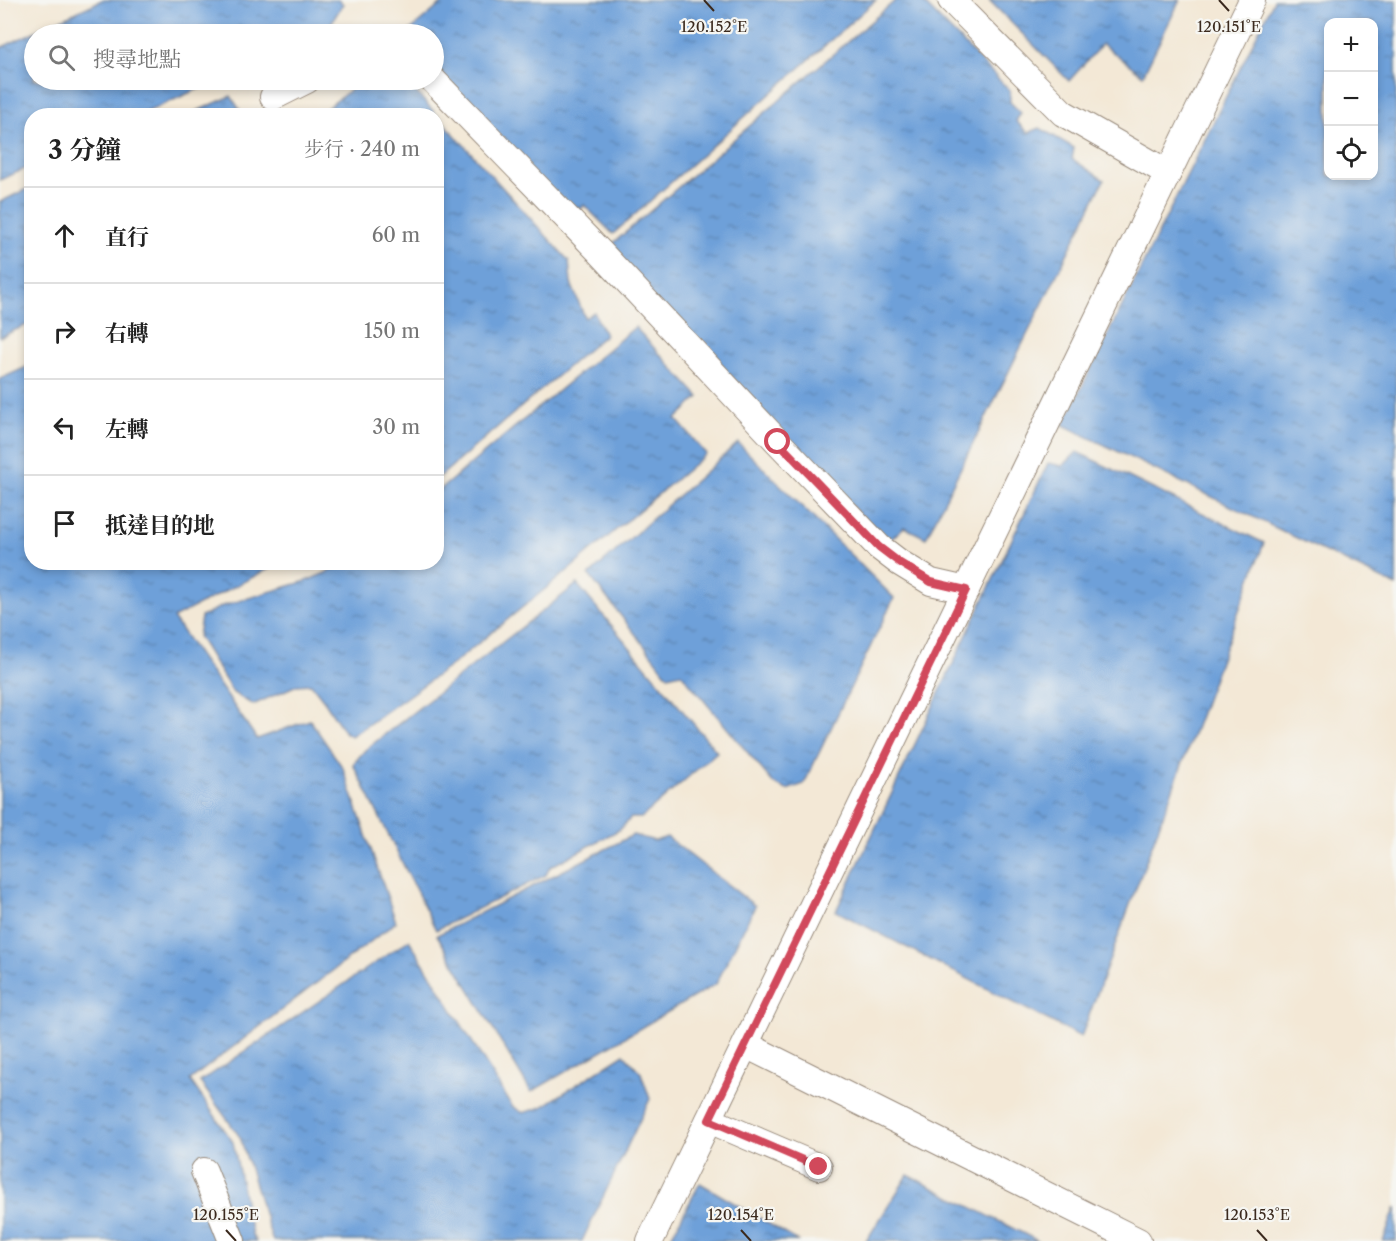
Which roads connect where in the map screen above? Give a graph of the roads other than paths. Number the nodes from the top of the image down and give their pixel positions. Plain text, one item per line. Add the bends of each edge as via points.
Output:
1 (951, 0) edge
2 (1252, 0) edge
3 (287, 90) edge
4 (443, 90) edge
5 (273, 97) dead end
6 (1168, 173) junction
7 (966, 590) junction
8 (746, 1045) junction
9 (709, 1120) junction
10 (819, 1167) dead end
11 (204, 1171) dead end
12 (232, 1241) edge
13 (650, 1241) edge
14 (1138, 1241) edge

1 - 6 street via 1063,113
2 - 6 street
3 - 5 street
4 - 7 street via 879,547 931,582
6 - 7 street
7 - 8 street
8 - 9 street
8 - 14 street
9 - 10 street
9 - 13 street
11 - 12 street

